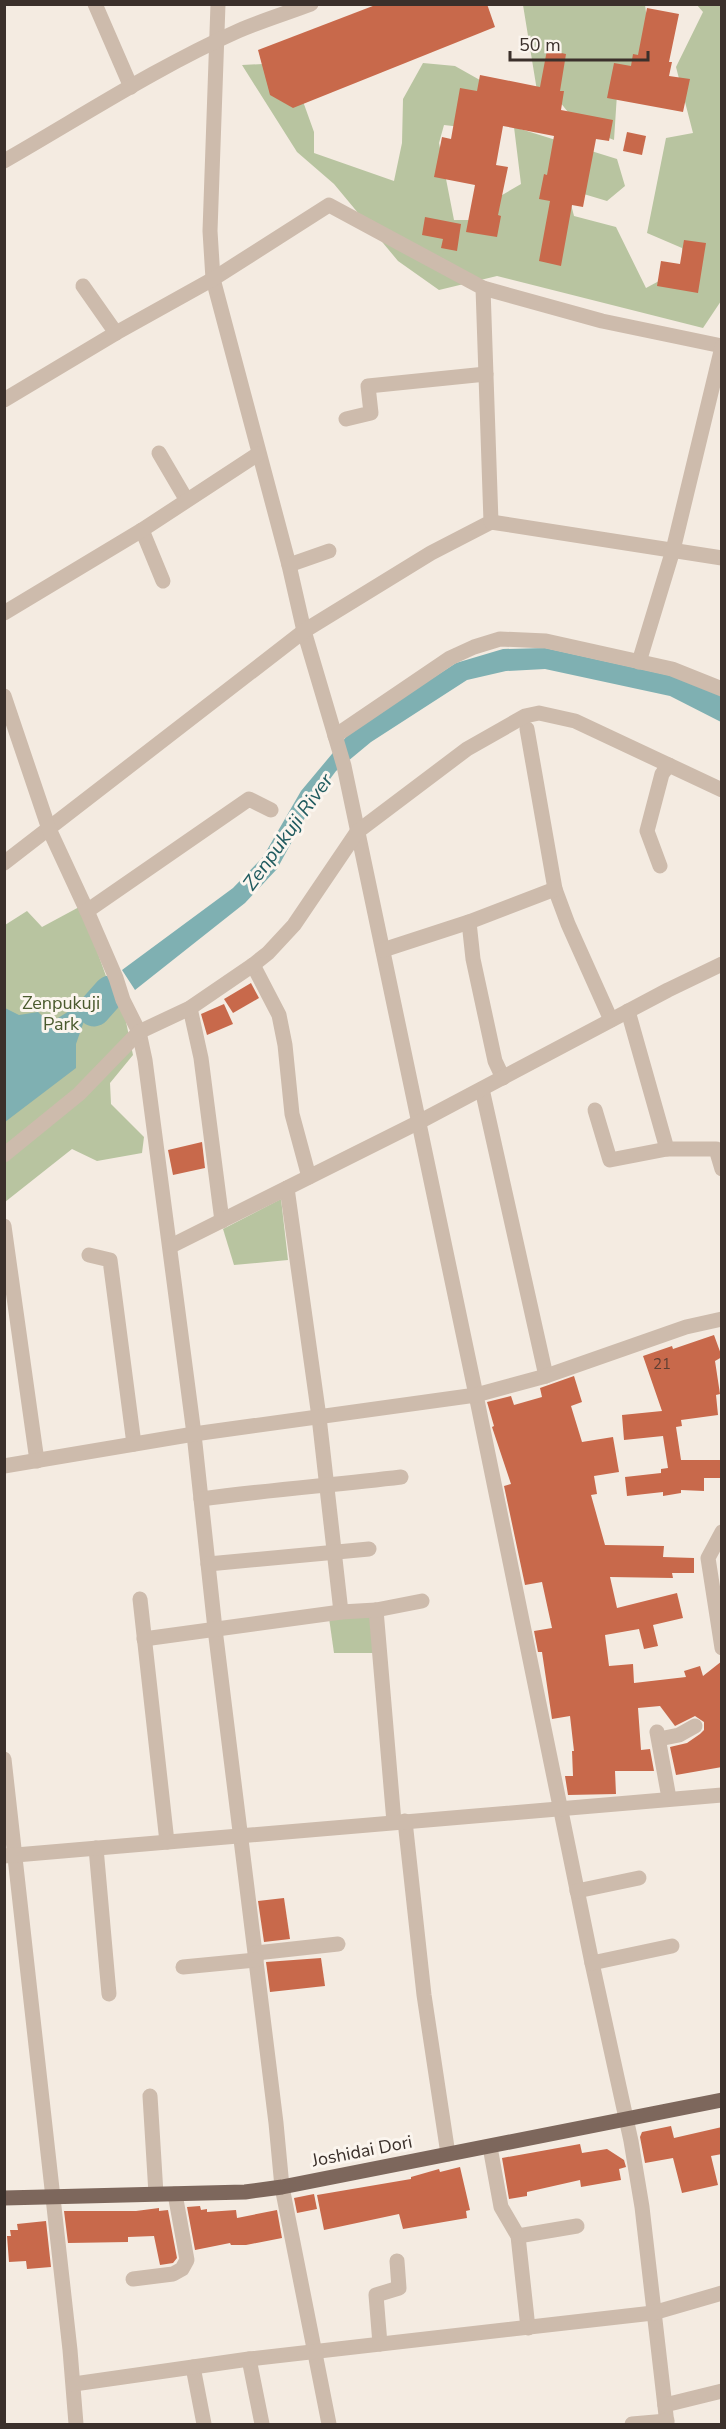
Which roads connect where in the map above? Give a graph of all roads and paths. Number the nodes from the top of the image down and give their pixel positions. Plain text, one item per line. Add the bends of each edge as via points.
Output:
1 (95, 4) edge
2 (218, 4) edge
3 (311, 4) edge
4 (217, 42) junction
5 (131, 87) junction
6 (4, 161) edge
7 (213, 279) junction
8 (84, 286) dead end
9 (483, 288) junction
10 (116, 333) junction
11 (722, 347) edge
12 (486, 374) junction
13 (4, 400) edge
14 (346, 419) dead end
15 (159, 453) dead end
16 (258, 454) junction
17 (186, 499) junction
18 (491, 522) junction
19 (142, 530) junction
20 (673, 550) junction
21 (329, 551) dead end
22 (722, 558) edge
23 (289, 565) junction
24 (164, 581) dead end
25 (4, 613) edge
26 (304, 631) junction
27 (639, 662) junction
28 (722, 688) edge
29 (6, 704) edge
30 (527, 729) dead end
31 (336, 739) junction
32 (669, 765) junction
33 (722, 790) edge
34 (271, 810) dead end
35 (49, 829) junction
36 (357, 832) junction
37 (4, 863) edge
38 (660, 866) dead end
39 (555, 889) junction
40 (87, 910) junction
41 (469, 922) junction
42 (383, 950) junction
43 (722, 964) edge
44 (253, 965) junction
45 (190, 1008) junction
46 (628, 1011) junction
47 (611, 1020) junction
48 (139, 1032) junction
49 (503, 1077) junction
50 (482, 1089) junction
51 (595, 1110) dead end
52 (419, 1122) junction
53 (667, 1149) junction
54 (4, 1155) edge
55 (722, 1169) edge
56 (309, 1177) junction
57 (287, 1188) junction
58 (222, 1221) junction
59 (4, 1226) edge
60 (171, 1246) junction
61 (89, 1255) dead end
62 (722, 1319) edge
63 (546, 1377) junction
64 (476, 1395) junction
65 (319, 1417) junction
66 (194, 1434) junction
67 (134, 1444) junction
68 (37, 1461) junction
69 (4, 1466) edge
70 (400, 1477) dead end
71 (327, 1486) junction
72 (201, 1499) junction
73 (722, 1532) edge
74 (369, 1549) dead end
75 (334, 1552) junction
76 (208, 1564) junction
77 (140, 1599) dead end
78 (422, 1601) dead end
79 (376, 1610) junction
80 (341, 1612) junction
81 (215, 1629) junction
82 (144, 1639) junction
83 (722, 1648) edge
84 (695, 1726) dead end
85 (4, 1759) edge
86 (722, 1795) edge
87 (669, 1798) junction
88 (560, 1808) junction
89 (400, 1822) junction
90 (241, 1835) junction
91 (167, 1842) junction
92 (96, 1848) junction
93 (10, 1855) edge
94 (639, 1878) dead end
95 (577, 1891) junction
96 (338, 1944) dead end
97 (672, 1946) dead end
98 (256, 1957) junction
99 (592, 1963) junction
100 (183, 1967) dead end
101 (110, 1994) dead end
102 (150, 2096) dead end
103 (722, 2100) edge
104 (626, 2120) junction
105 (490, 2146) junction
106 (448, 2154) junction
107 (282, 2187) junction
108 (156, 2194) junction
109 (176, 2194) junction
110 (52, 2197) junction
111 (4, 2198) edge
112 (577, 2226) dead end
113 (518, 2236) junction
114 (397, 2261) dead end
115 (133, 2279) dead end
116 (722, 2293) edge
117 (653, 2313) junction
118 (528, 2328) junction
119 (380, 2344) junction
120 (314, 2352) junction
121 (249, 2359) junction
122 (193, 2367) junction
123 (74, 2384) junction
124 (722, 2391) edge
125 (665, 2405) junction
126 (667, 2423) edge
127 (76, 2424) edge
128 (204, 2424) edge
129 (262, 2424) edge
130 (329, 2424) edge
131 (632, 2424) edge

1 - 5 street
2 - 4 street
3 - 4 street
4 - 5 street
4 - 7 street via 210,231
5 - 6 street
7 - 9 street via 329,205
7 - 10 street
7 - 16 street
8 - 10 street
9 - 11 street via 602,321
9 - 12 street
10 - 13 street
11 - 20 street
12 - 14 street via 368,386 370,413
12 - 18 street
15 - 17 street
16 - 17 street
16 - 23 street
17 - 19 street
18 - 20 street
18 - 26 street via 431,553
19 - 24 street
19 - 25 street
20 - 22 street
20 - 27 street
21 - 23 street
23 - 26 street
26 - 31 street
26 - 35 street
27 - 28 street via 672,669
27 - 31 street via 546,641 500,639 450,658
29 - 35 street
30 - 39 street
31 - 36 street
32 - 33 street
32 - 36 street via 575,721 539,713 525,716 467,749
32 - 38 street via 662,774 647,831
34 - 40 street via 249,799
35 - 37 street
35 - 40 street
36 - 42 street
36 - 44 street via 294,925
39 - 41 street
39 - 47 street
40 - 48 street
41 - 42 street
41 - 49 street via 475,970 495,1061
42 - 52 street
43 - 46 street
44 - 45 street
44 - 56 street via 279,1015 292,1114
45 - 48 street
45 - 58 street via 201,1058
46 - 47 street
46 - 53 street
47 - 49 street
48 - 54 street via 79,1094
48 - 60 street
49 - 50 street
50 - 52 street
50 - 63 street
51 - 53 street via 610,1160
52 - 56 street
52 - 64 street
53 - 55 street via 716,1149
56 - 57 street
57 - 58 street
57 - 65 street
58 - 60 street
59 - 68 street
60 - 66 street
61 - 67 street via 111,1260
62 - 63 street
63 - 64 street
64 - 65 street
64 - 88 street
65 - 66 street
65 - 71 street
66 - 67 street
66 - 72 street
67 - 68 street
68 - 69 street
70 - 71 street
71 - 72 street
71 - 75 street
72 - 76 street
73 - 83 street via 708,1558
74 - 75 street
75 - 76 street
75 - 80 street
76 - 81 street
77 - 82 street
78 - 79 street
79 - 80 street
79 - 89 street
80 - 81 street
81 - 82 street
81 - 90 street
82 - 91 street
84 - 87 street via 679,1735 658,1735
85 - 93 street
86 - 87 street
87 - 88 street
88 - 89 street
88 - 95 street
89 - 90 street
89 - 106 street
90 - 91 street
90 - 98 street
91 - 92 street
92 - 93 street
92 - 101 street
93 - 110 street
94 - 95 street
95 - 99 street
96 - 98 street
97 - 99 street
98 - 100 street
98 - 107 street
99 - 104 street
102 - 108 street
103 - 104 main road, Joshidai Dori
104 - 105 main road, Joshidai Dori
104 - 117 street via 642,2207
105 - 106 main road, Joshidai Dori
105 - 113 street via 501,2207
106 - 107 main road, Joshidai Dori
107 - 109 main road, Joshidai Dori
107 - 120 street
108 - 109 main road, Joshidai Dori
108 - 110 main road, Joshidai Dori
109 - 115 street via 187,2260 173,2274
110 - 111 main road, Joshidai Dori
110 - 123 street
112 - 113 street
113 - 118 street
114 - 119 street via 399,2288 376,2295
116 - 117 street
117 - 118 street
117 - 125 street
118 - 119 street
119 - 120 street
120 - 121 street
120 - 130 street
121 - 122 street
121 - 129 street
122 - 123 street
122 - 128 street
123 - 127 street
124 - 125 street
125 - 126 street
126 - 131 street

